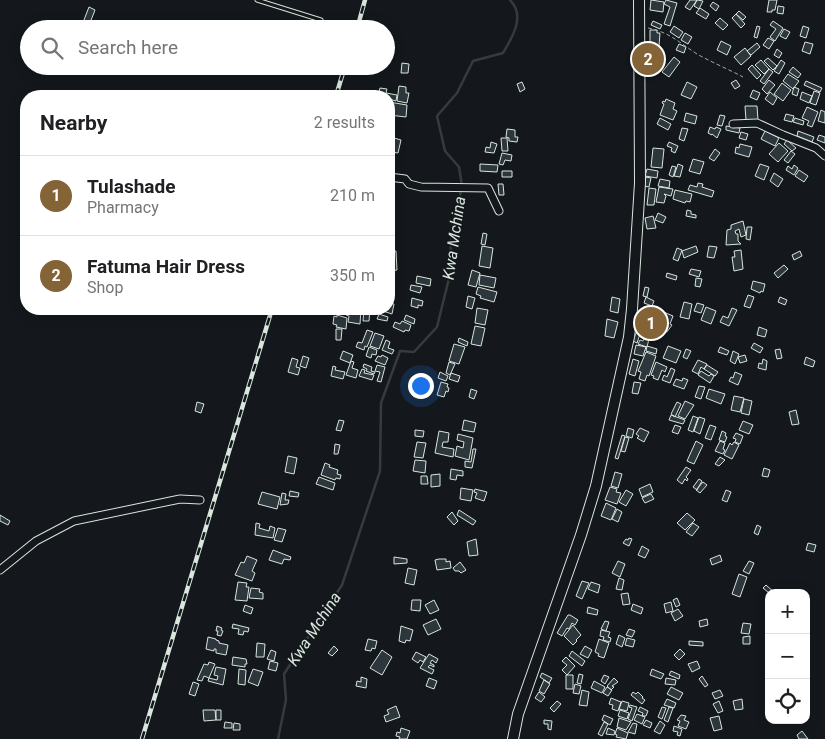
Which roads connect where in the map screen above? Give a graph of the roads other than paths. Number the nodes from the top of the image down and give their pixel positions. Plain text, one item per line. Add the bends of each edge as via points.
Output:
1 (257, 0) edge
2 (640, 0) edge
3 (320, 20) dead end
4 (733, 124) dead end
5 (825, 156) edge
6 (395, 178) edge
7 (498, 211) dead end
8 (200, 500) dead end
9 (0, 570) edge
10 (513, 739) edge

1 - 3 lane
2 - 10 street via 640,183 629,337 582,535 518,714
4 - 5 street via 757,123 816,148
6 - 7 street via 421,187 488,188
8 - 9 street via 180,499 74,521 36,541

